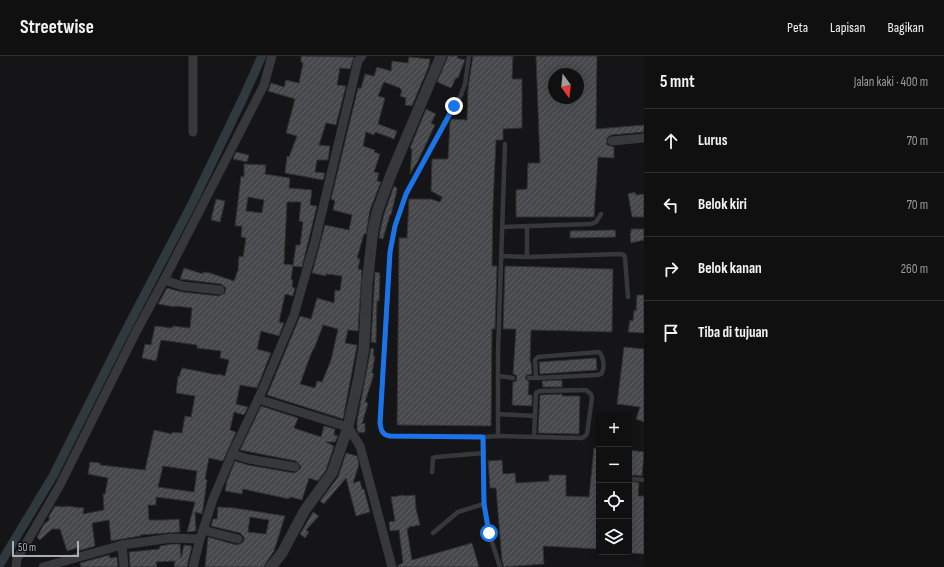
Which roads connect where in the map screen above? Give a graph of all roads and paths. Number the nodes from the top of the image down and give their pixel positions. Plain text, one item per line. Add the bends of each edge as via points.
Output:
1 (193, 56) edge
2 (272, 56) edge
3 (362, 56) edge
4 (441, 56) edge
5 (469, 56) edge
6 (193, 132) dead end
7 (644, 138) edge
8 (612, 141) dead end
9 (505, 144) dead end
10 (601, 214) dead end
11 (527, 226) junction
12 (502, 227) junction
13 (502, 256) junction
14 (527, 257) junction
15 (164, 280) junction
16 (220, 290) dead end
17 (628, 297) dead end
18 (498, 376) junction
19 (513, 378) dead end
20 (529, 378) dead end
21 (536, 378) junction
22 (258, 399) junction
23 (498, 414) junction
24 (535, 416) junction
25 (348, 427) junction
26 (498, 436) junction
27 (483, 437) junction
28 (534, 437) junction
29 (484, 453) junction
30 (232, 454) junction
31 (295, 467) dead end
32 (432, 472) dead end
33 (634, 479) dead end
34 (644, 480) edge
35 (484, 504) junction
36 (203, 530) junction
37 (433, 534) dead end
38 (200, 539) junction
39 (238, 539) dead end
40 (122, 545) junction
41 (16, 567) edge
42 (43, 567) edge
43 (124, 567) edge
44 (193, 567) edge
45 (271, 567) edge
46 (392, 567) edge
47 (500, 567) edge

1 - 6 street
2 - 15 street via 264,85
3 - 22 street via 358,61 315,241 294,315
4 - 25 street via 377,212 367,285 364,347
5 - 27 lane via 461,95 406,194 395,226 390,252 380,423 381,431 386,436
7 - 8 street
9 - 12 lane
10 - 11 lane via 596,222 591,224
11 - 12 lane
11 - 14 lane
12 - 13 lane
13 - 14 lane
13 - 18 lane
14 - 17 lane via 620,254 625,258
15 - 16 street via 182,286
15 - 41 street via 60,485 17,559
18 - 19 lane
18 - 23 lane
20 - 21 lane
21 - 21 lane via 535,360 538,357 599,352 603,358 601,374
22 - 25 street
22 - 30 street
23 - 24 lane
23 - 26 lane
24 - 28 lane
24 - 28 lane via 538,392 586,390 591,394 587,434 584,437
25 - 45 street via 332,473 305,510
25 - 46 street via 360,446
26 - 27 lane
26 - 28 lane
27 - 29 lane
29 - 32 lane via 433,458
29 - 35 lane
30 - 31 street
30 - 36 street
33 - 34 lane
35 - 37 lane via 458,512
35 - 47 lane via 489,533
36 - 38 street
36 - 39 street
38 - 40 street via 172,538
38 - 44 street
40 - 42 street
40 - 43 street

